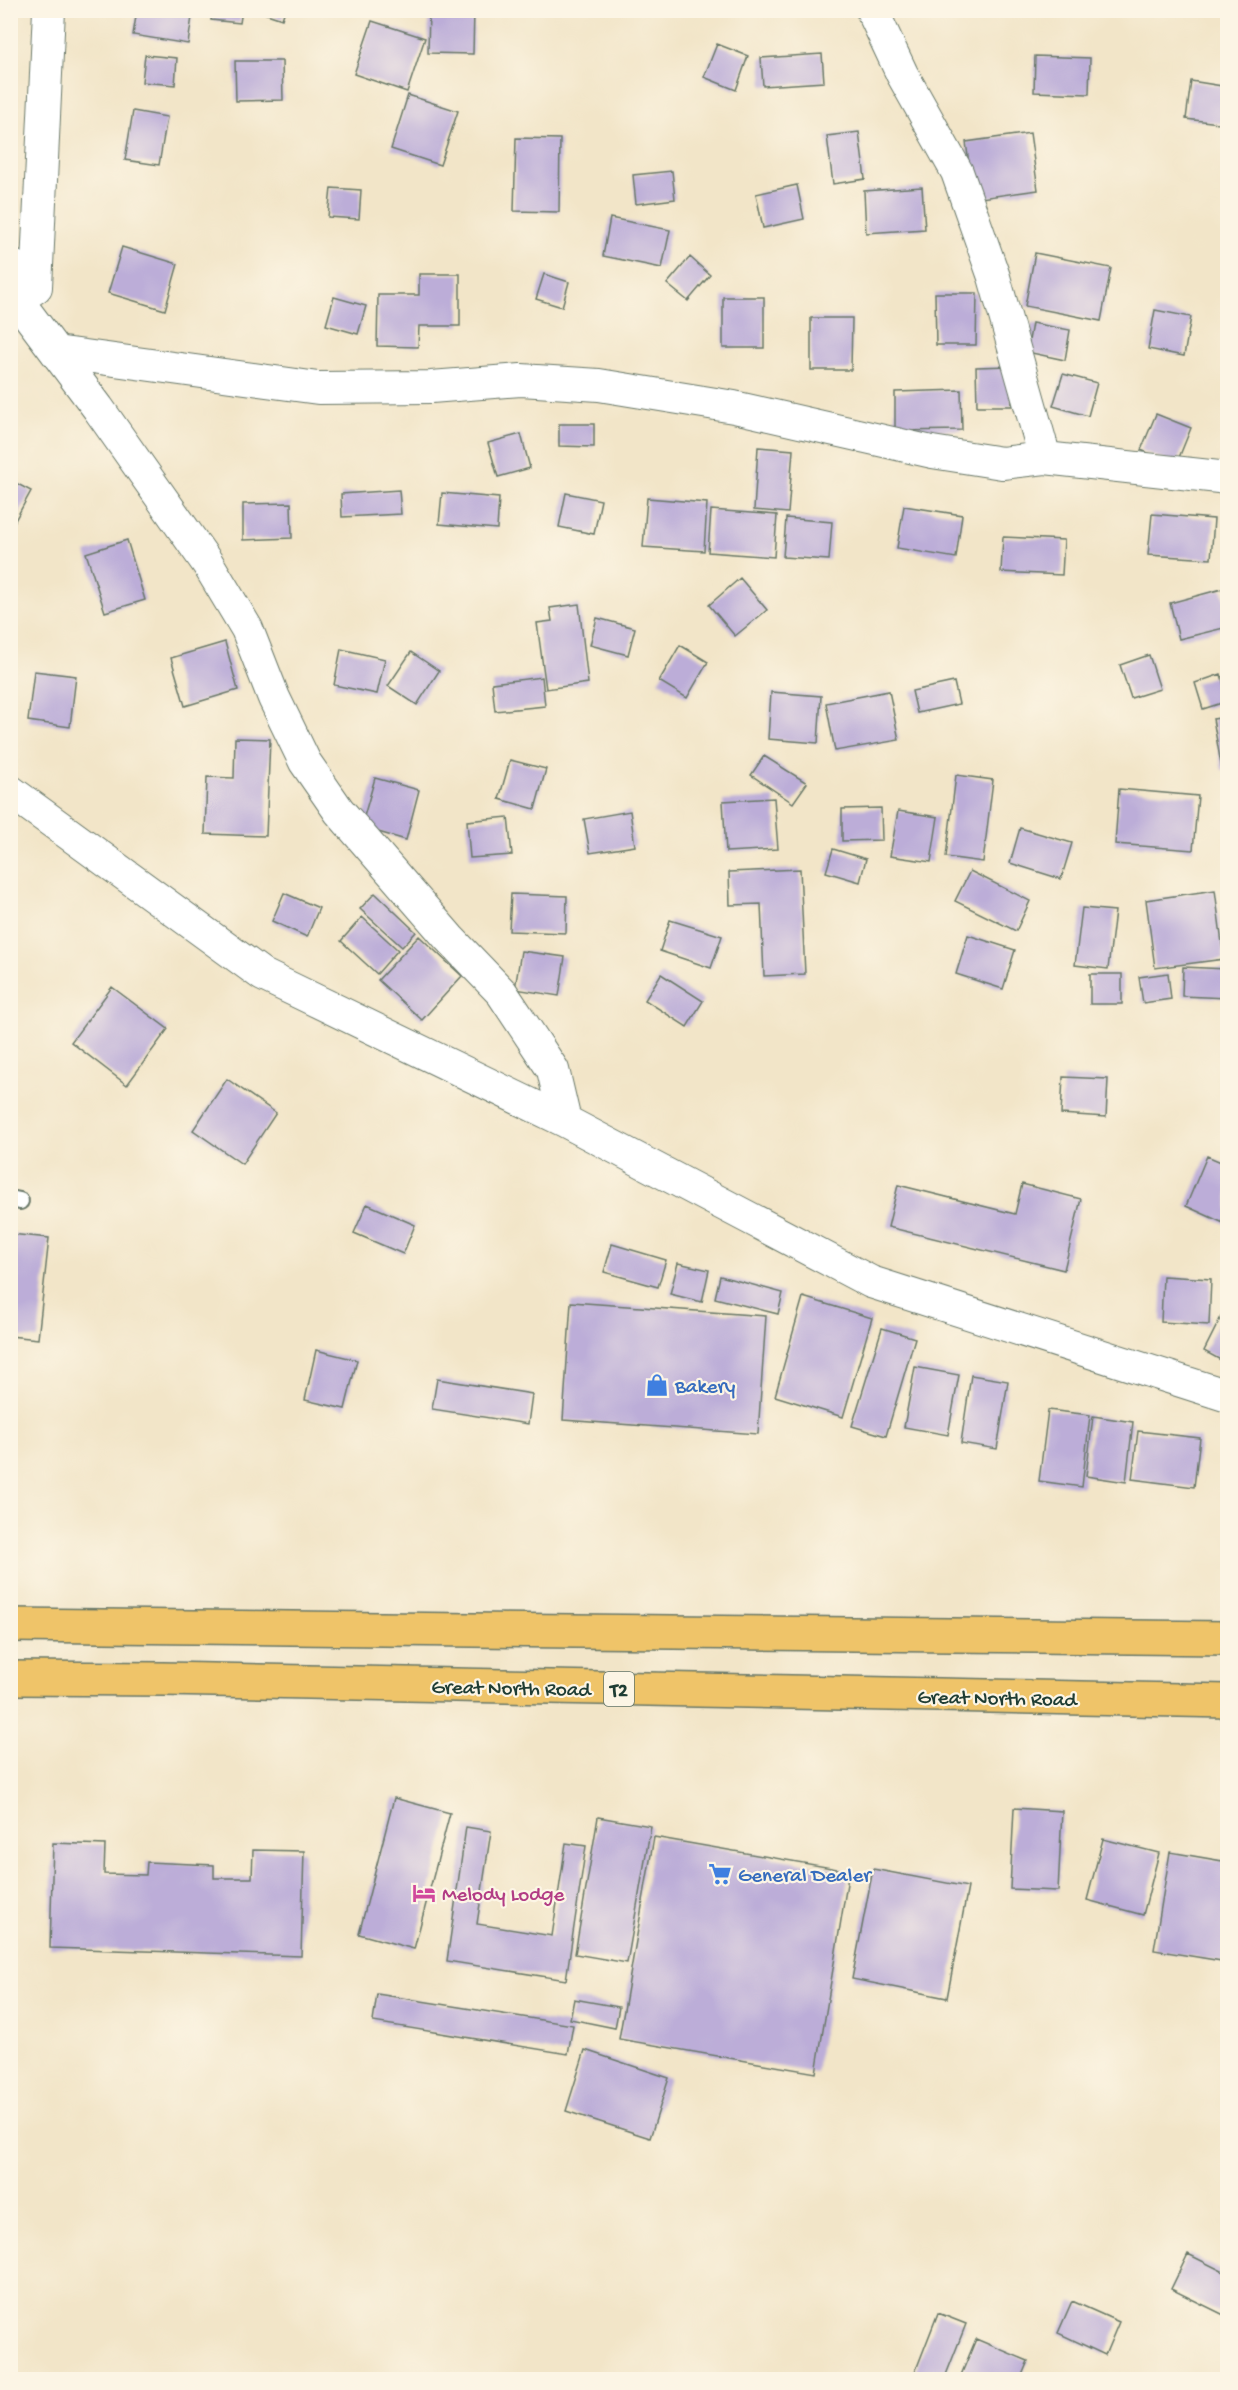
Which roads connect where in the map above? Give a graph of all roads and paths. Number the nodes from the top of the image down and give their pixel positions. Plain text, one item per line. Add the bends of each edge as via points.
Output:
1 (49, 10) edge
2 (67, 10) edge
3 (872, 10) edge
4 (47, 64) junction
5 (10, 264) edge
6 (36, 287) junction
7 (56, 352) junction
8 (1045, 458) junction
9 (1227, 478) edge
10 (10, 791) edge
11 (565, 1121) junction
12 (1227, 1396) edge
13 (10, 1625) edge
14 (1227, 1638) edge
15 (10, 1678) edge
16 (1227, 1701) edge

1 - 4 street
2 - 4 street
3 - 8 street via 902,74 957,172 994,277
4 - 6 street
5 - 6 street
6 - 7 street via 17,300
7 - 8 street via 318,387 431,387 521,380 599,385 734,407 932,452 1002,463
7 - 11 street via 213,573 247,629 305,762 339,811 502,993 553,1070
8 - 9 street
10 - 11 street via 263,975
11 - 12 street via 871,1282
13 - 14 highway
15 - 16 highway, Great North Road / T2

